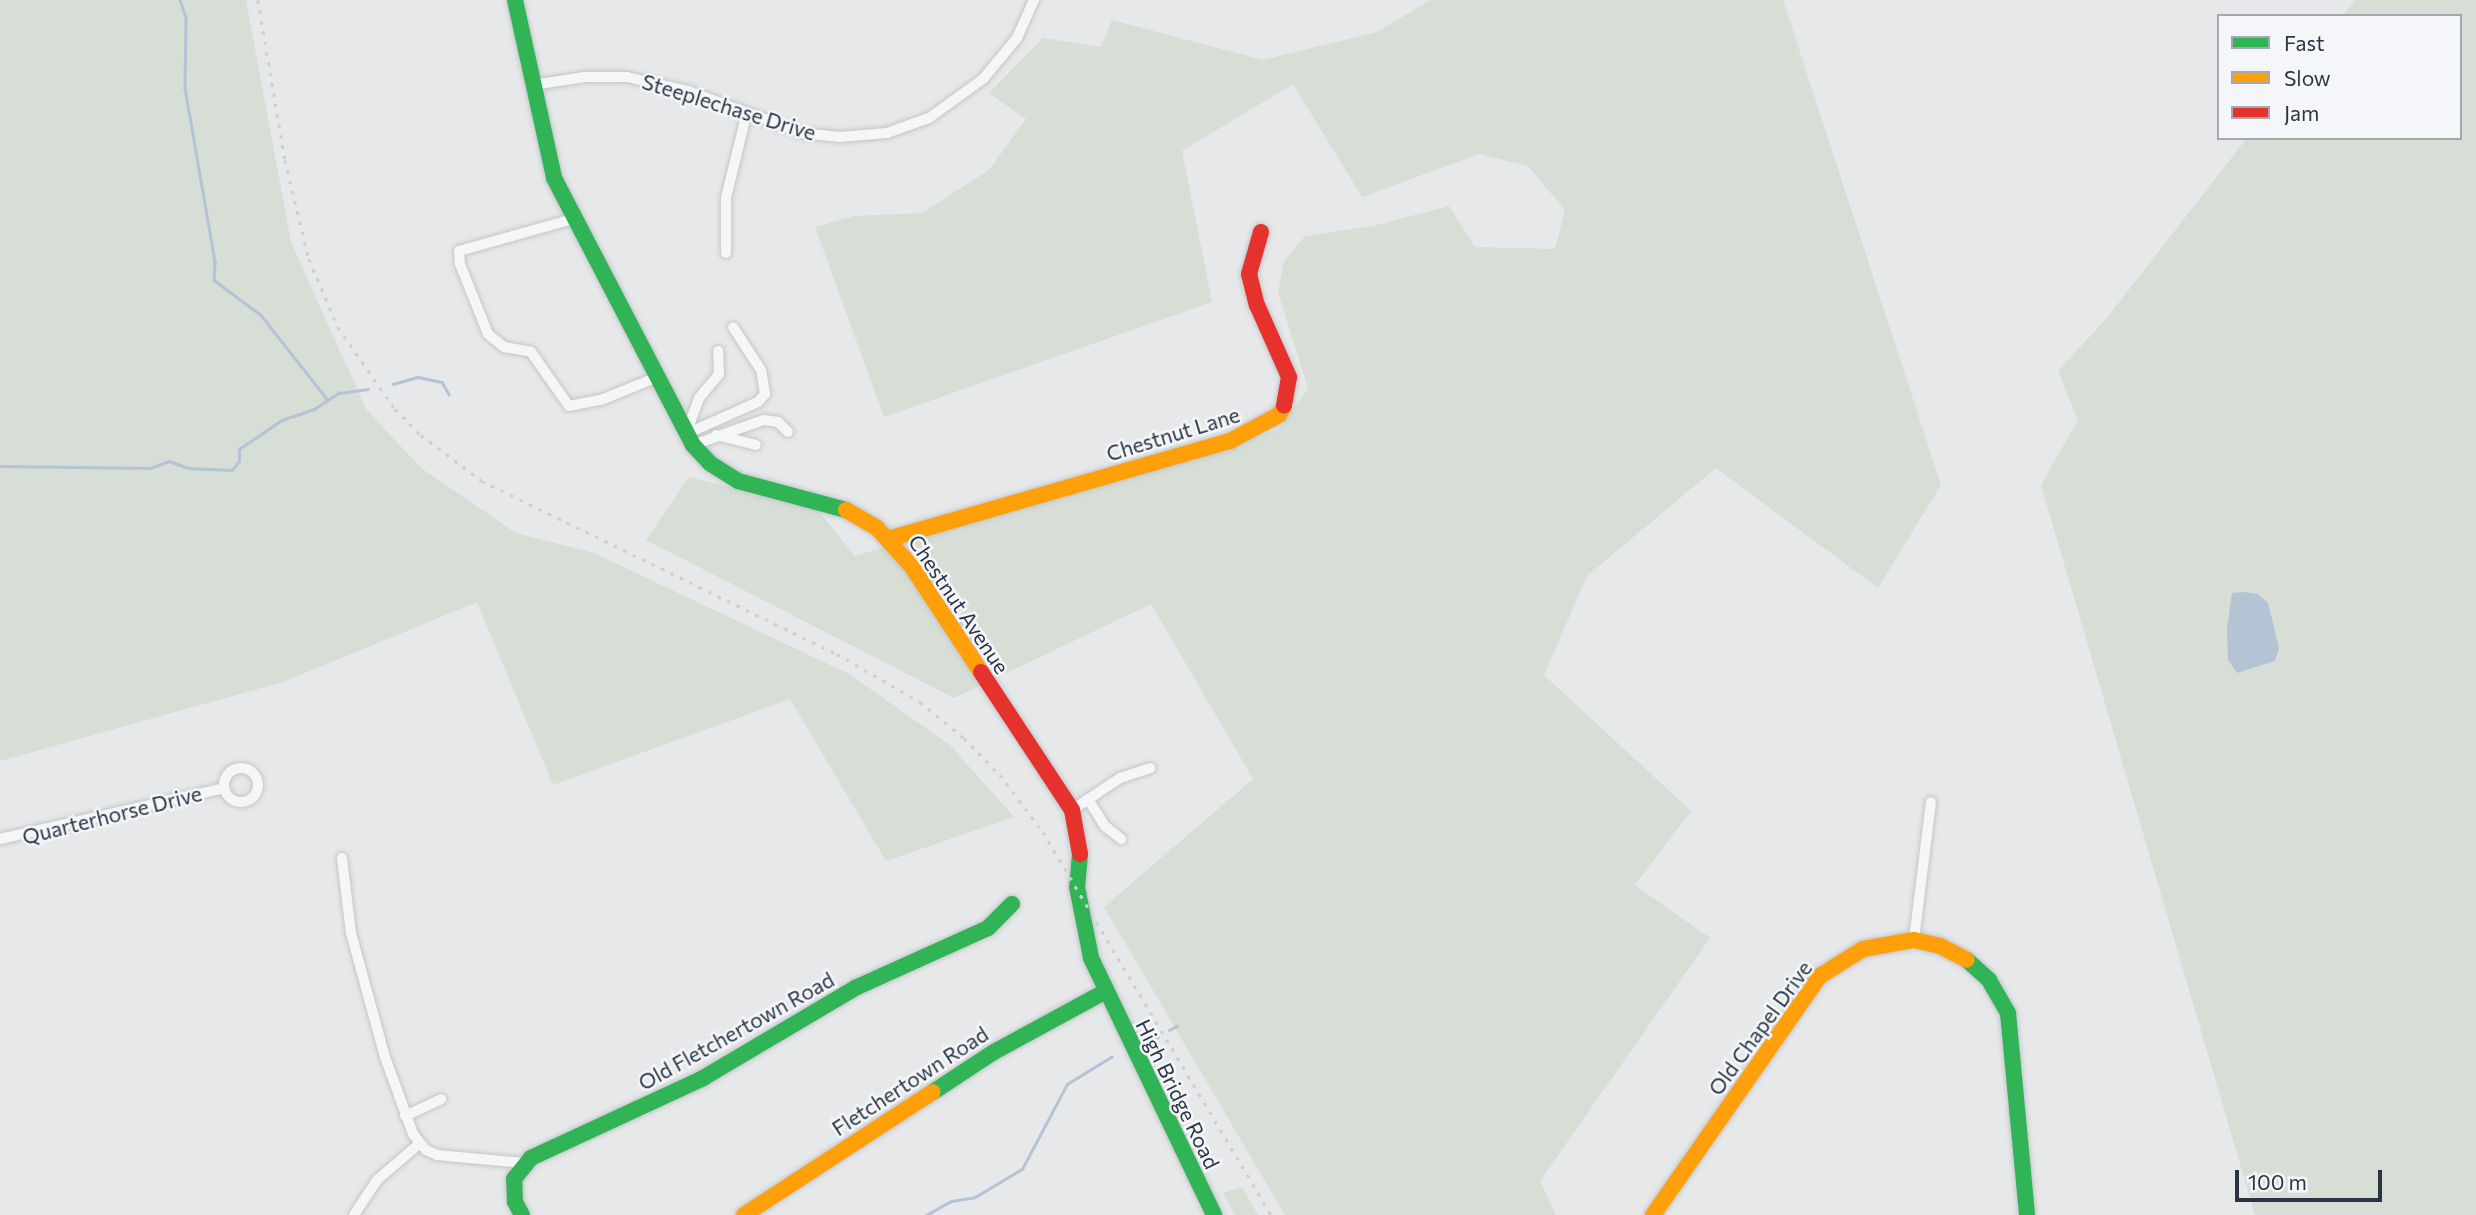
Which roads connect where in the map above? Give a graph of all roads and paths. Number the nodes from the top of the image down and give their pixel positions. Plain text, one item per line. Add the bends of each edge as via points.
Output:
1 (515, 0) edge
2 (1034, 0) edge
3 (533, 85) junction
4 (746, 116) junction
5 (573, 219) junction
6 (1261, 232) dead end
7 (726, 253) dead end
8 (733, 327) dead end
9 (718, 351) dead end
10 (655, 378) junction
11 (788, 432) dead end
12 (716, 435) junction
13 (690, 439) junction
14 (756, 445) dead end
15 (888, 538) junction
16 (1150, 768) dead end
17 (224, 788) dead end
18 (1088, 799) junction
19 (1931, 802) dead end
20 (1072, 810) junction
21 (0, 839) edge
22 (1121, 839) dead end
23 (342, 858) dead end
24 (1012, 904) dead end
25 (1914, 940) junction
26 (1104, 992) junction
27 (441, 1099) dead end
28 (405, 1116) junction
29 (419, 1144) junction
30 (524, 1163) junction
31 (354, 1215) edge
32 (522, 1215) edge
33 (744, 1215) edge
34 (1214, 1215) edge
35 (1653, 1215) edge
36 (2027, 1215) edge

1 - 3 street, Chestnut Avenue
2 - 4 street, Steeplechase Drive via 1017,37 983,79 948,107 908,127 863,136 822,136
3 - 4 street, Steeplechase Drive via 594,76 642,79 688,91
3 - 5 street, Chestnut Avenue via 547,157
4 - 7 street via 726,198
5 - 10 street, Chestnut Avenue
5 - 10 street via 459,251 488,334 504,346 531,352 569,406 601,400
6 - 15 street, Chestnut Lane via 1249,274 1257,304 1285,361 1289,387 1279,415 1230,441
8 - 13 street via 761,370 765,394
9 - 13 street via 719,374 699,398
10 - 13 street, Chestnut Avenue
11 - 12 street via 778,422 764,420
12 - 13 street
12 - 14 street
13 - 15 street, Chestnut Avenue via 711,464 738,481 851,511
15 - 20 street, Chestnut Avenue via 912,567
16 - 18 street via 1120,778
17 - 21 street, Quarterhorse Drive
18 - 20 street
18 - 22 street via 1105,826
19 - 25 street
20 - 26 street, Chestnut Avenue via 1080,851 1077,887 1082,921
23 - 28 street via 351,933
24 - 30 street, Old Fletchertown Road via 988,928 855,988 703,1078
25 - 35 street, Old Chapel Drive via 1863,949 1820,976
25 - 36 street via 1967,960 1989,980 2008,1013
26 - 33 street, Fletchertown Road via 994,1052
26 - 34 street, High Bridge Road
27 - 28 street
28 - 29 street
29 - 30 street via 437,1155
29 - 31 street via 377,1180
30 - 32 street via 514,1179 515,1202

